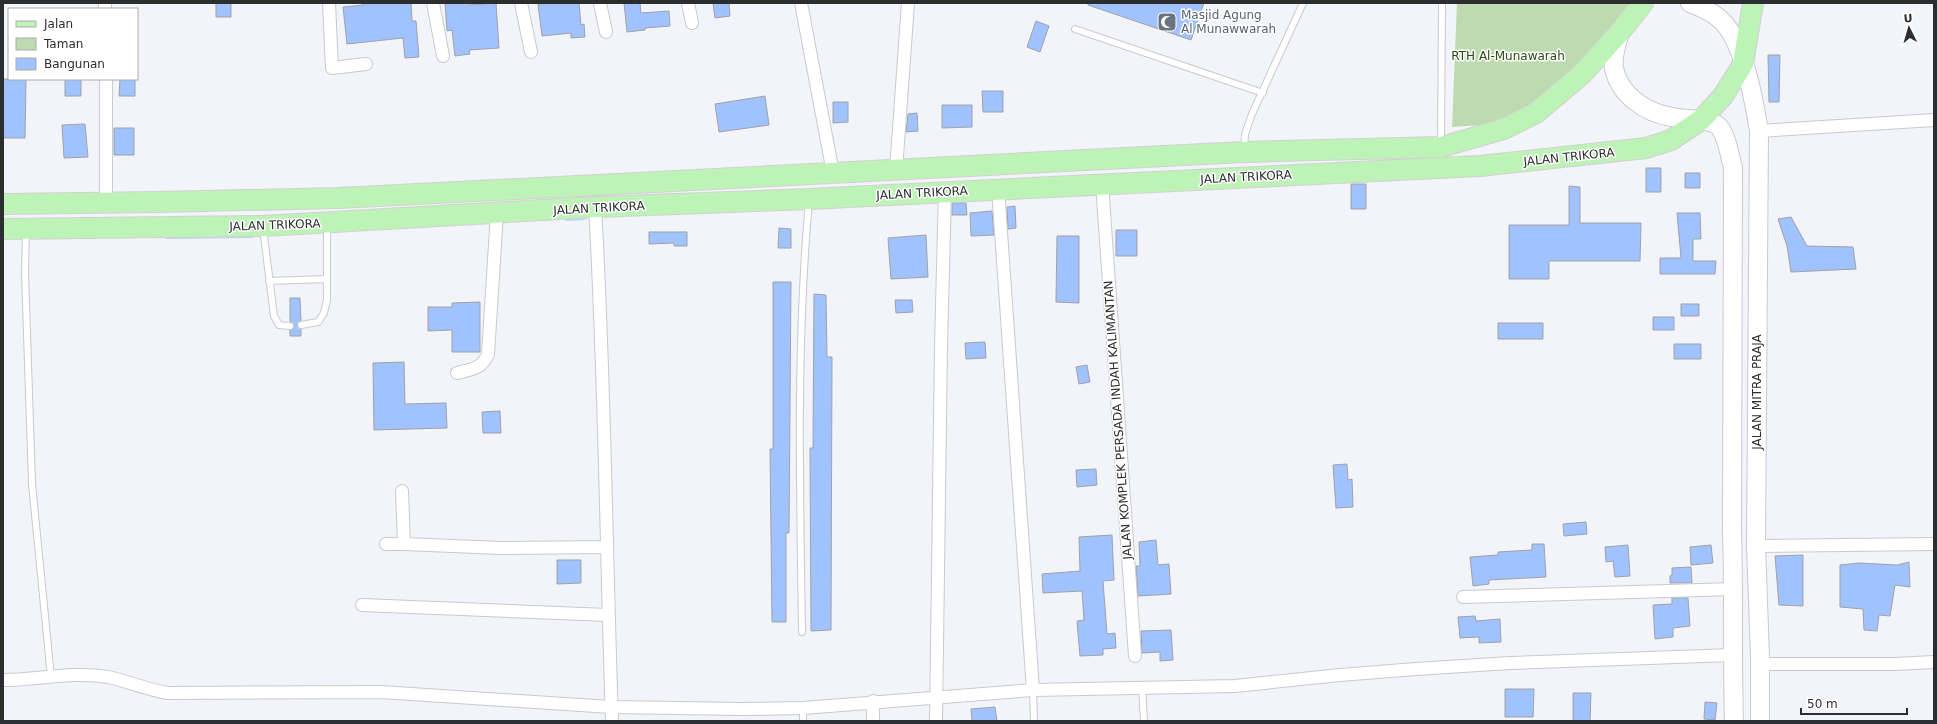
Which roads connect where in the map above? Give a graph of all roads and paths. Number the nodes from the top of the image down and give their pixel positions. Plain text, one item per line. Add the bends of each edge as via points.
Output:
1 (329, 3) edge
2 (433, 3) edge
3 (521, 3) edge
4 (600, 3) edge
5 (688, 3) edge
6 (801, 3) edge
7 (908, 3) edge
8 (1303, 3) edge
9 (1442, 3) edge
10 (1690, 3) edge
11 (1753, 3) edge
12 (1645, 5) edge
13 (692, 23) dead end
14 (1075, 29) dead end
15 (606, 32) dead end
16 (1620, 32) junction
17 (531, 52) dead end
18 (443, 56) dead end
19 (366, 64) dead end
20 (1743, 64) junction
21 (106, 80) edge
22 (1263, 93) junction
23 (1701, 120) junction
24 (1934, 120) edge
25 (1759, 131) junction
26 (1441, 147) junction
27 (1244, 152) junction
28 (896, 170) junction
29 (832, 173) junction
30 (1243, 177) junction
31 (656, 182) junction
32 (1102, 184) junction
33 (998, 189) junction
34 (945, 191) junction
35 (809, 200) junction
36 (3, 204) edge
37 (106, 204) junction
38 (658, 204) junction
39 (596, 207) junction
40 (497, 213) junction
41 (327, 223) junction
42 (263, 226) junction
43 (3, 229) edge
44 (26, 233) junction
45 (326, 279) junction
46 (269, 281) junction
47 (301, 325) dead end
48 (290, 326) dead end
49 (457, 373) dead end
50 (402, 491) dead end
51 (386, 544) dead end
52 (404, 544) junction
53 (1934, 544) edge
54 (1756, 546) junction
55 (606, 548) junction
56 (1734, 589) junction
57 (1463, 597) dead end
58 (362, 605) dead end
59 (608, 615) junction
60 (802, 632) dead end
61 (1732, 655) junction
62 (1135, 656) dead end
63 (1934, 662) edge
64 (1760, 664) junction
65 (51, 677) junction
66 (3, 680) edge
67 (1142, 688) junction
68 (1033, 690) junction
69 (935, 696) junction
70 (873, 702) junction
71 (611, 706) junction
72 (803, 708) junction
73 (612, 721) edge
74 (803, 721) edge
75 (873, 721) edge
76 (936, 721) edge
77 (1034, 721) edge
78 (1144, 721) edge
79 (1734, 721) edge
80 (1760, 721) edge

1 - 19 street via 332,68
2 - 18 street
3 - 17 street
4 - 15 street
5 - 13 street
6 - 29 street
7 - 28 street
8 - 22 lane
9 - 26 lane
10 - 20 street, JALAN MITRA PRAJA via 1708,10 1722,20 1737,45
11 - 20 main road, JALAN TRIKORA
12 - 16 main road, JALAN TRIKORA
14 - 22 lane
16 - 23 street, JALAN MITRA PRAJA via 1614,68 1619,83 1626,92 1638,104 1652,111 1671,117
16 - 26 main road, JALAN TRIKORA via 1582,74 1536,114 1504,130
20 - 23 main road, JALAN TRIKORA via 1723,96
20 - 25 street, JALAN MITRA PRAJA via 1754,97
21 - 37 street
22 - 27 lane via 1245,134
23 - 30 main road, JALAN TRIKORA via 1671,140 1646,148 1480,166
23 - 56 street, JALAN MITRA PRAJA via 1717,125 1724,135 1733,168
24 - 25 street
25 - 54 street, JALAN MITRA PRAJA
26 - 27 main road, JALAN TRIKORA
27 - 28 main road, JALAN TRIKORA
27 - 30 main road
28 - 29 main road, JALAN TRIKORA
29 - 31 main road, JALAN TRIKORA
30 - 32 main road, JALAN TRIKORA
31 - 37 main road, JALAN TRIKORA via 339,198
31 - 38 main road
32 - 33 main road, JALAN TRIKORA
32 - 62 street, JALAN KOMPLEK PERSADA INDAH KALIMANTAN
33 - 34 main road, JALAN TRIKORA
33 - 68 street
34 - 35 main road, JALAN TRIKORA
34 - 69 street
35 - 38 main road, JALAN TRIKORA
35 - 60 lane via 804,261 801,381
36 - 37 main road, JALAN TRIKORA
38 - 39 main road, JALAN TRIKORA
39 - 40 main road, JALAN TRIKORA
39 - 55 street via 602,319
40 - 41 main road, JALAN TRIKORA
40 - 49 street via 488,354 484,363 477,368
41 - 42 main road, JALAN TRIKORA
41 - 45 lane
42 - 44 main road, JALAN TRIKORA
42 - 46 lane
43 - 44 main road, JALAN TRIKORA
44 - 65 lane via 32,484
45 - 46 lane
45 - 47 lane via 327,300 324,313 318,322
46 - 48 lane via 274,316 279,325
50 - 52 street
51 - 52 street
52 - 55 street via 501,548
53 - 54 street
54 - 64 street, JALAN MITRA PRAJA
55 - 59 street
56 - 57 street
56 - 61 street, JALAN MITRA PRAJA
58 - 59 street
59 - 71 street
61 - 67 street via 1510,663 1340,674 1235,686
61 - 79 street, JALAN MITRA PRAJA
63 - 64 street
64 - 80 street, JALAN MITRA PRAJA
65 - 66 street
65 - 71 street via 108,677 168,692 381,692
67 - 68 street
67 - 78 lane
68 - 69 street
68 - 77 lane
69 - 70 street
69 - 76 street
70 - 72 street
70 - 75 street
71 - 72 street
71 - 73 street
72 - 74 lane

